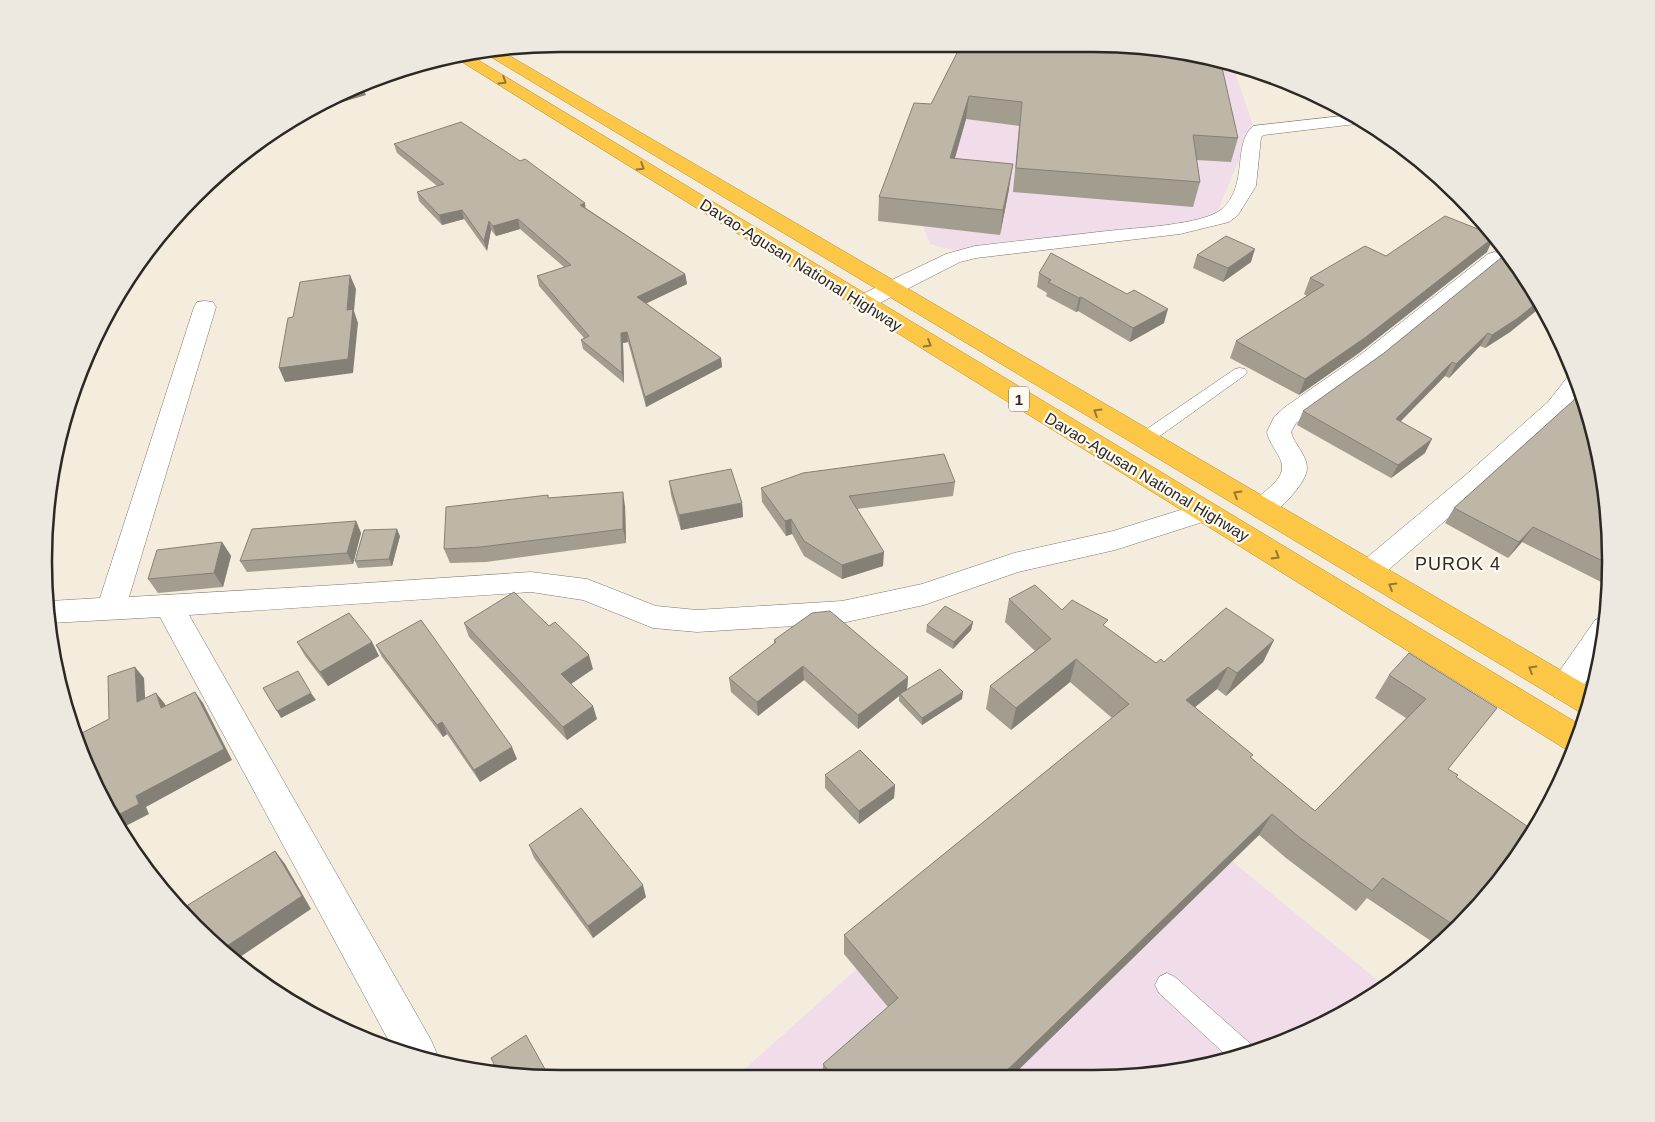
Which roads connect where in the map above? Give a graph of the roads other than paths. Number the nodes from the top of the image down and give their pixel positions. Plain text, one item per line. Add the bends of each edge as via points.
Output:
1 (499, 57) edge
2 (469, 61) edge
3 (1347, 120) edge
4 (1495, 258) edge
5 (889, 288) junction
6 (862, 303) junction
7 (205, 308) dead end
8 (1240, 372) dead end
9 (1572, 387) edge
10 (1144, 439) junction
11 (1261, 508) junction
12 (1203, 512) junction
13 (1368, 572) junction
14 (169, 606) junction
15 (112, 610) junction
16 (56, 612) edge
17 (1594, 655) edge
18 (1577, 695) edge
19 (1571, 736) edge
20 (1167, 985) dead end
21 (413, 1047) edge
22 (1237, 1049) edge

1 - 5 highway, Davao-Agusan National Highway / 1
2 -> 6 highway, Davao-Agusan National Highway / 1
3 - 5 street via 1260,130 1253,135 1247,186 1231,211 1222,218 1180,228 975,252 953,258
4 - 11 street via 1339,382 1289,416 1280,427 1279,434 1295,471
5 - 6 street
10 -> 5 highway, Davao-Agusan National Highway / 1
6 -> 12 highway, Davao-Agusan National Highway / 1
7 - 15 street
8 - 10 lane
9 - 13 street via 1556,407 1476,480
11 -> 10 highway, Davao-Agusan National Highway / 1
11 - 13 highway, Davao-Agusan National Highway / 1
12 - 14 street via 1115,540 1014,563 924,594 842,612 697,620 653,617 587,590 531,582
12 -> 19 highway, Davao-Agusan National Highway / 1
18 -> 13 highway, Davao-Agusan National Highway / 1
14 - 15 street
14 - 21 street
15 - 16 street
17 - 18 street
20 - 22 lane

